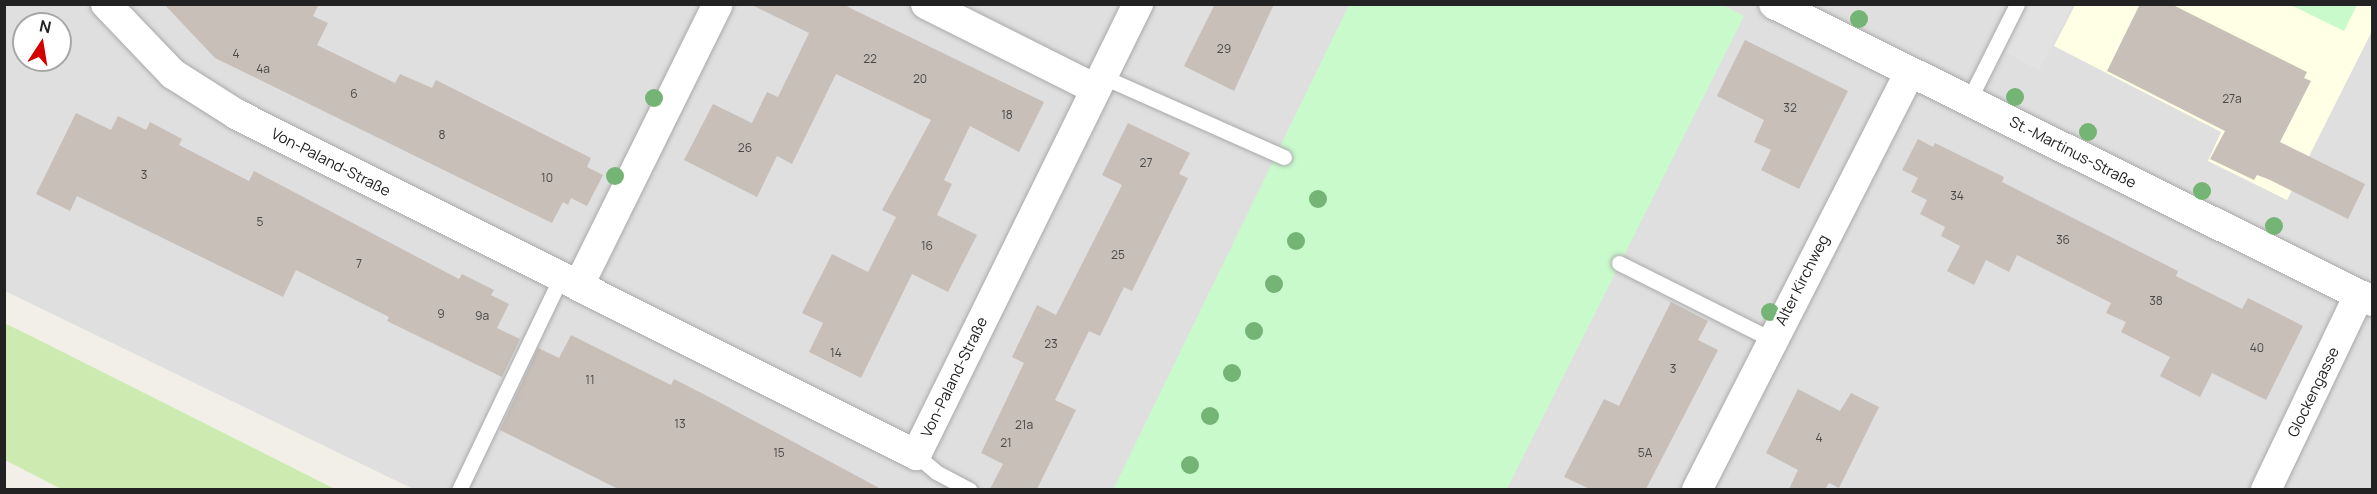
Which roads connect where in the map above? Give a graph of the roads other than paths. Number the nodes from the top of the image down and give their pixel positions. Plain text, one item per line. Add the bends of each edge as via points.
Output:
1 (106, 4) edge
2 (718, 4) edge
3 (926, 4) edge
4 (1138, 4) edge
5 (1774, 4) edge
6 (2017, 4) edge
7 (1910, 72) junction
8 (1099, 83) junction
9 (1969, 100) junction
10 (1284, 157) dead end
11 (1618, 263) dead end
12 (570, 281) junction
13 (2366, 298) edge
14 (1771, 339) junction
15 (916, 455) junction
16 (459, 489) edge
17 (970, 489) edge
18 (1697, 489) edge
19 (2266, 489) edge

1 - 12 street, Von-Paland-Straße via 173,74 236,114
2 - 12 street
3 - 8 street
4 - 8 street, Von-Paland-Straße
5 - 7 street, St.-Martinus-Straße
6 - 9 lane
7 - 9 street, St.-Martinus-Straße
7 - 14 street, Alter Kirchweg
8 - 10 lane
8 - 15 street, Von-Paland-Straße
9 - 13 street, St.-Martinus-Straße
11 - 14 lane
12 - 15 street, Von-Paland-Straße
12 - 16 lane
13 - 19 street, Glockengasse
14 - 18 street, Alter Kirchweg
15 - 17 lane via 936,472

